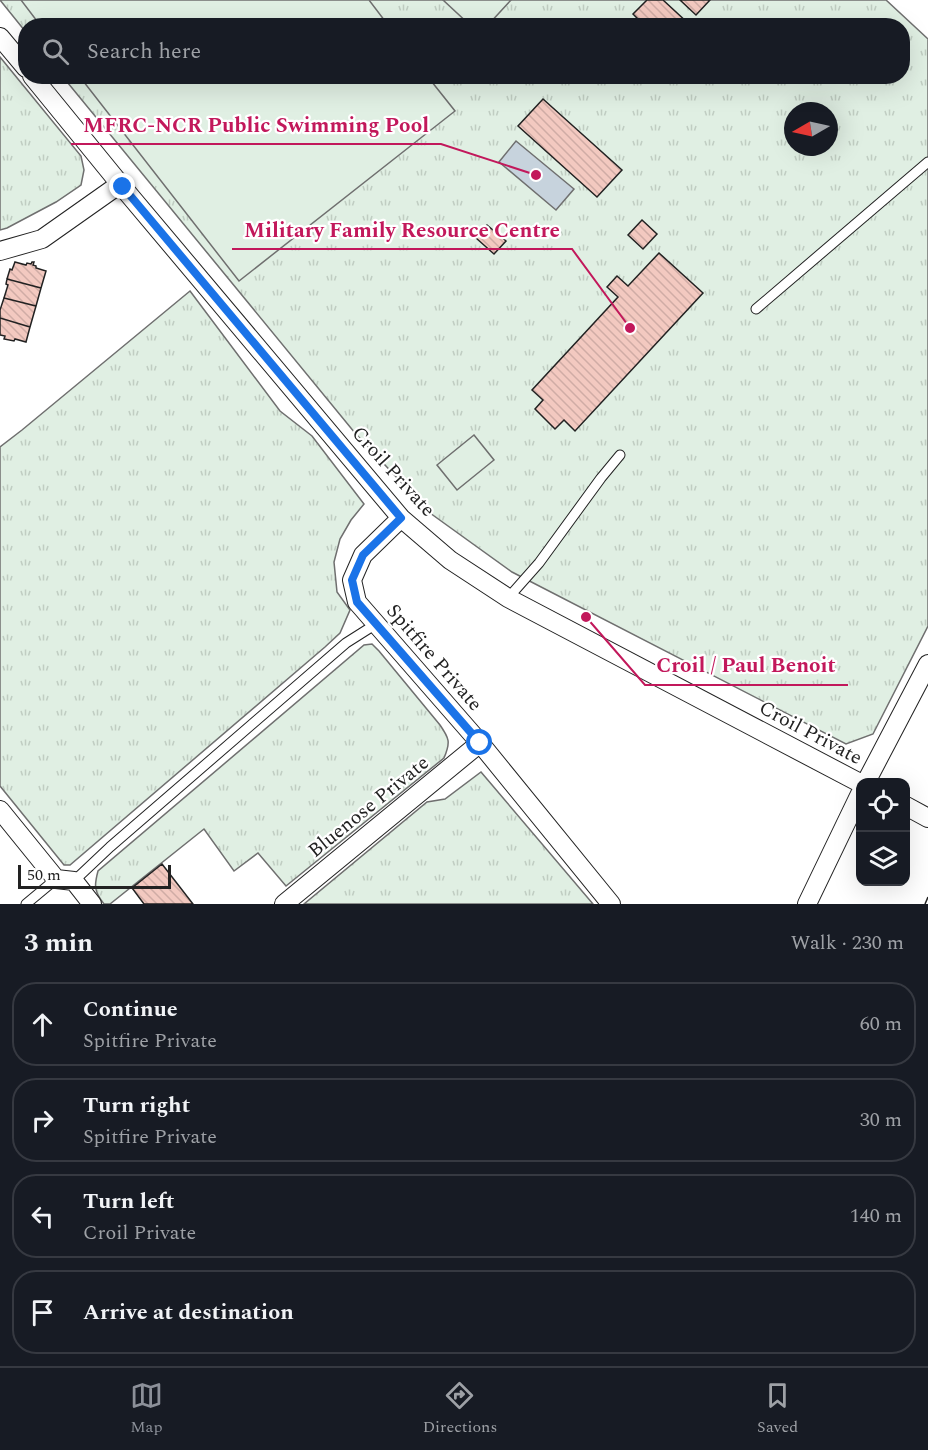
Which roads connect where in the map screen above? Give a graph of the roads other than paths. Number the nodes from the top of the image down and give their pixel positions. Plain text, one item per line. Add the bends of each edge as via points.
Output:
1 (0, 37) edge
2 (18, 58) edge
3 (39, 84) edge
4 (928, 162) edge
5 (120, 184) junction
6 (0, 251) edge
7 (756, 309) dead end
8 (620, 455) dead end
9 (401, 518) junction
10 (508, 598) junction
11 (376, 624) junction
12 (928, 664) edge
13 (480, 743) junction
14 (869, 778) edge
15 (856, 780) edge
16 (856, 804) edge
17 (910, 808) edge
18 (0, 810) edge
19 (928, 818) edge
20 (65, 880) junction
21 (26, 904) edge
22 (92, 904) edge
23 (284, 904) edge
24 (611, 904) edge
25 (807, 904) edge

1 - 2 street
3 - 5 street, Croil Private
4 - 7 lane
5 - 6 street via 42,239
5 - 9 street, Croil Private
8 - 10 lane
9 - 10 street, Croil Private via 450,560
9 - 11 street, Spitfire Private via 363,555 352,580 357,602
10 - 15 street, Croil Private
11 - 13 street, Spitfire Private
11 - 20 lane via 346,643 128,832
12 - 14 street
13 - 23 street, Bluenose Private
13 - 24 street, Spitfire Private
16 - 25 street
17 - 19 street
18 - 20 street
20 - 21 lane
20 - 22 street

